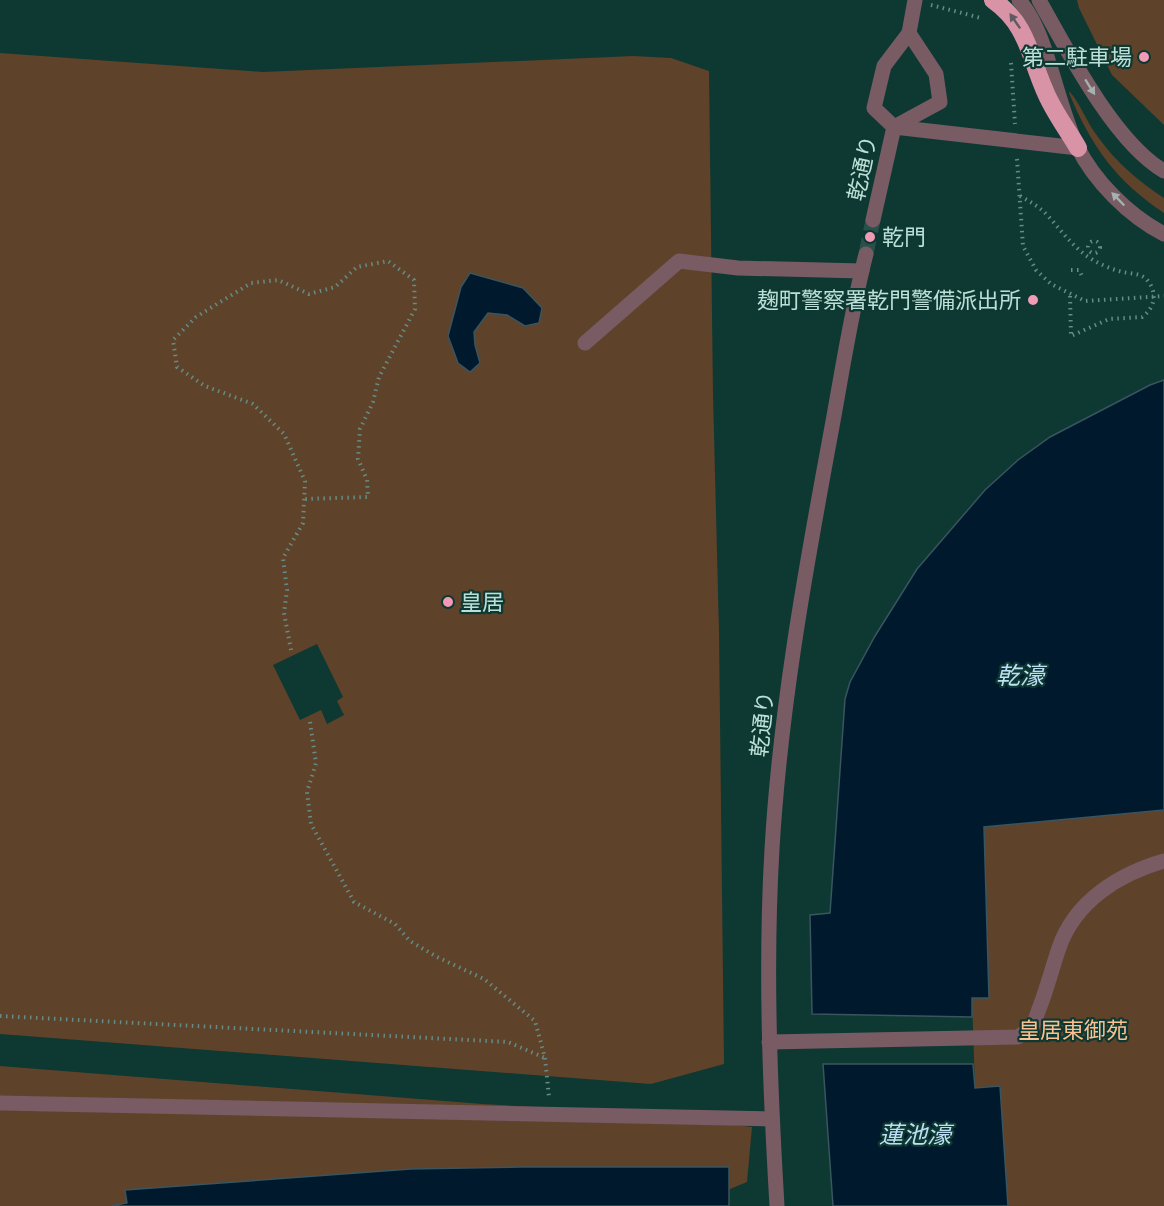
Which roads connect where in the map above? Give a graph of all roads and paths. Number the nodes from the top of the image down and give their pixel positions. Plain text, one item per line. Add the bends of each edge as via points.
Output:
1 (915, 0) edge
2 (993, 0) edge
3 (1019, 0) edge
4 (1039, 0) edge
5 (985, 20) dead end
6 (909, 33) junction
7 (1011, 62) dead end
8 (894, 128) junction
9 (1010, 140) junction
10 (1078, 148) junction
11 (1164, 171) edge
12 (1020, 196) junction
13 (873, 220) tunnel mouth
14 (1164, 234) edge
15 (866, 254) tunnel mouth
16 (1071, 270) dead end
17 (862, 271) junction
18 (1083, 278) dead end
19 (1070, 295) junction
20 (1155, 296) junction
21 (1164, 296) edge
22 (585, 343) dead end
23 (304, 499) junction
24 (291, 650) dead end
25 (310, 723) dead end
26 (1164, 861) edge
27 (0, 1016) edge
28 (769, 1042) junction
29 (545, 1059) junction
30 (0, 1103) edge
31 (550, 1114) junction
32 (772, 1119) junction
33 (777, 1206) edge

1 - 5 path
1 - 6 street, 乾通り
10 -> 2 highway via 1045,93 1017,22
3 - 10 street via 1043,44
4 -> 11 street via 1104,108 1127,139
6 - 8 street, 乾通り via 884,66 874,108
6 - 8 street via 936,74 940,102
7 - 9 path
8 - 9 street
8 - 13 street, 乾通り
9 - 10 street
9 - 12 path
14 -> 10 street via 1121,203
12 - 19 path via 1023,246 1036,270
12 - 20 path via 1047,214 1070,242 1114,269 1142,276
15 - 17 street, 乾通り
16 - 18 path via 1079,270
17 - 22 street via 738,268 679,261
17 - 28 street, 乾通り via 799,605 786,711 772,847
19 - 20 path via 1084,301
19 - 20 path via 1071,336 1108,319 1142,317
20 - 21 path
23 - 23 path via 368,497 368,480 358,459 360,429 379,377 415,309 414,280 388,261 357,267 335,287 309,294 278,280 251,283 196,318 173,340 177,367 205,386 253,404 284,434 305,481
23 - 24 path via 303,523 283,558 287,590 284,614
25 - 29 path via 316,764 307,792 311,824 354,902 395,924 410,941 484,980 527,1014 535,1021
26 - 28 street via 1138,868 1092,897 1080,910 1059,946 1032,1027 1018,1037
27 - 29 path via 508,1042
28 - 32 street, 乾通り
29 - 31 path
30 - 31 street
31 - 32 street
32 - 33 street, 乾通り

